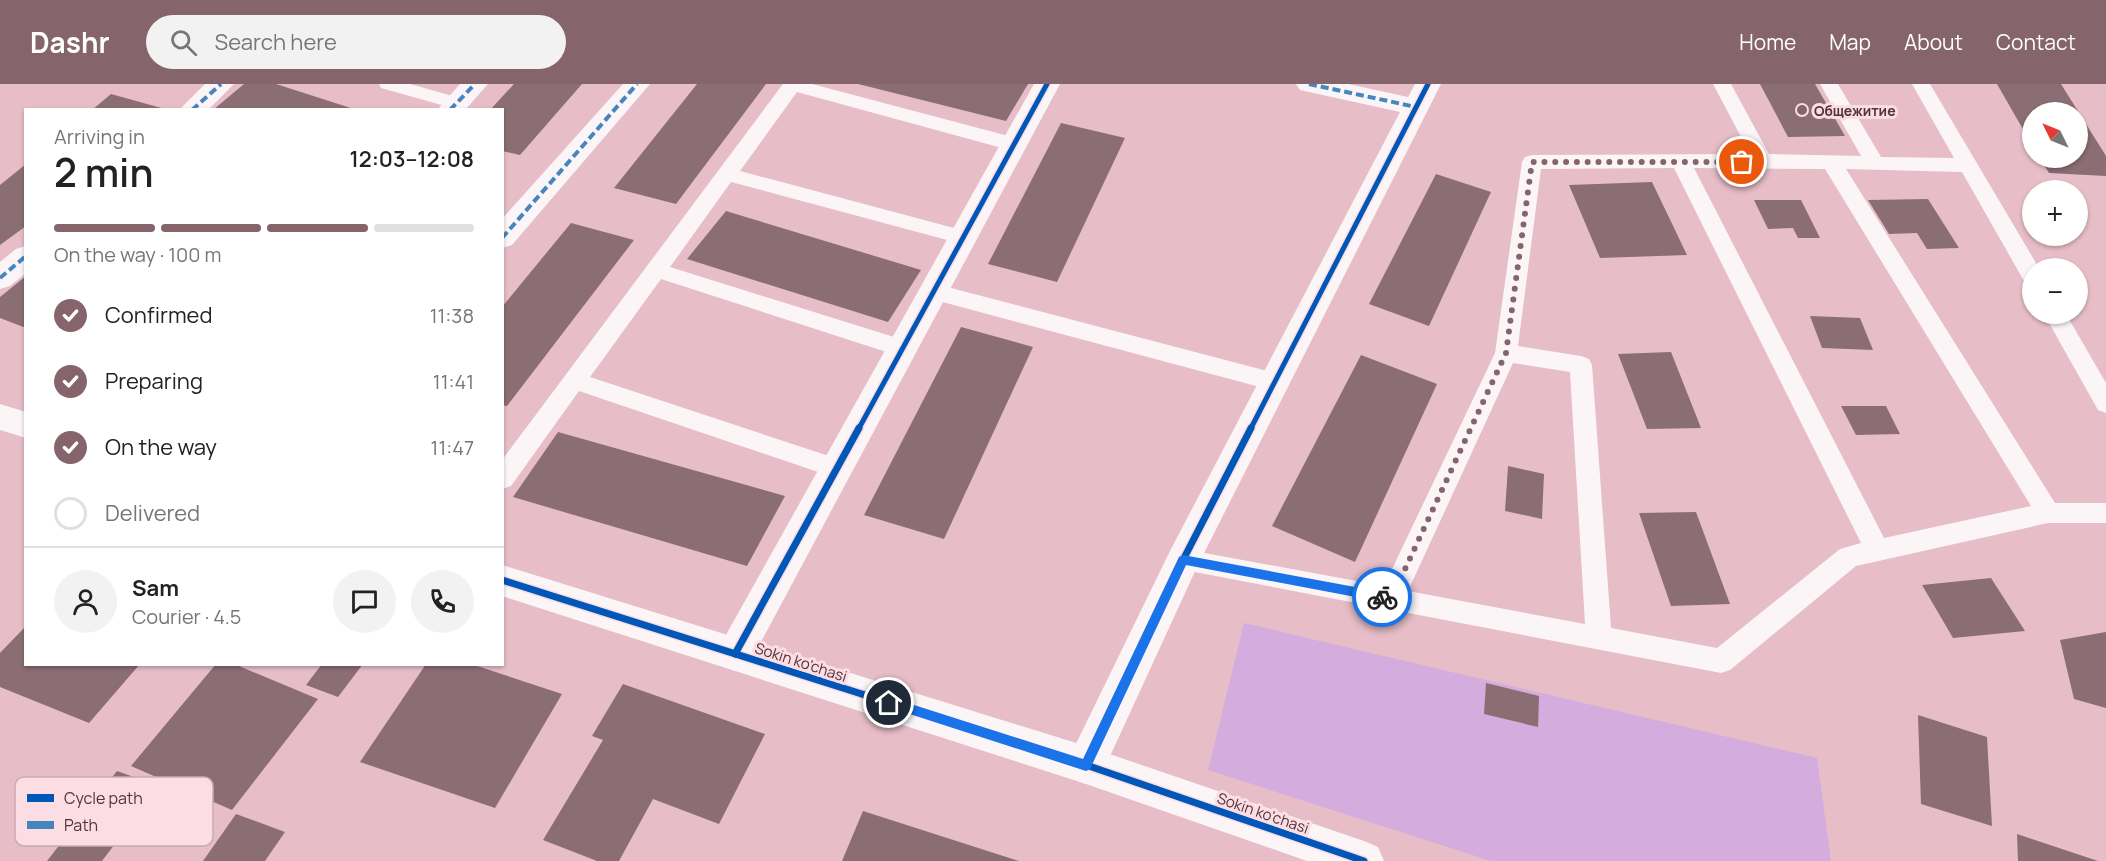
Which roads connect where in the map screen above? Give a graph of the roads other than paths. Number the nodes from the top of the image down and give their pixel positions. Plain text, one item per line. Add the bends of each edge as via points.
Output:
1 (221, 84) edge
2 (388, 84) edge
3 (475, 84) edge
4 (637, 84) edge
5 (1047, 84) edge
6 (1310, 84) edge
7 (1722, 84) edge
8 (1829, 84) edge
9 (1921, 84) edge
10 (793, 85) edge
11 (1422, 95) edge
12 (453, 106) edge
13 (194, 108) edge
14 (1013, 144) junction
15 (1763, 161) junction
16 (1681, 162) junction
17 (1831, 162) junction
18 (1875, 163) junction
19 (1970, 165) junction
20 (727, 174) junction
21 (504, 236) edge
22 (962, 237) junction
23 (24, 258) edge
24 (2022, 258) edge
25 (656, 270) junction
26 (0, 278) edge
27 (932, 291) junction
28 (2061, 324) edge
29 (902, 348) junction
30 (1506, 353) junction
31 (575, 381) junction
32 (1275, 382) junction
33 (2106, 404) edge
34 (0, 417) edge
35 (24, 424) edge
36 (836, 468) junction
37 (504, 476) edge
38 (2048, 513) junction
39 (2106, 513) edge
40 (1877, 550) junction
41 (1183, 560) junction
42 (504, 581) edge
43 (1391, 599) junction
44 (1599, 638) junction
45 (735, 654) junction
46 (1086, 765) junction
47 (1364, 861) edge

1 - 13 street
2 - 12 lane
3 - 12 street
4 - 21 street
5 - 14 street
6 - 11 street
7 - 15 lane
8 - 18 lane
9 - 19 lane
10 - 14 lane
10 - 20 lane
11 - 32 street
14 - 22 street
15 - 16 lane
15 - 17 lane
16 - 30 lane via 1532,162
16 - 40 lane
17 - 18 lane
17 - 38 lane
18 - 19 lane
19 - 24 lane
20 - 22 lane
20 - 25 lane
22 - 27 street
23 - 26 street
25 - 29 lane
25 - 31 lane
27 - 29 street
27 - 32 lane
28 - 33 lane
29 - 36 street
30 - 43 lane
30 - 44 lane via 1581,365
31 - 36 lane
31 - 37 lane
32 - 41 street
34 - 35 street
36 - 45 street
38 - 39 lane
38 - 40 lane
40 - 44 lane via 1849,557 1721,661
41 - 43 lane
41 - 46 street
42 - 45 street, Sokin ko'chasi
43 - 44 lane
45 - 46 street, Sokin ko'chasi
46 - 47 street, Sokin ko'chasi

